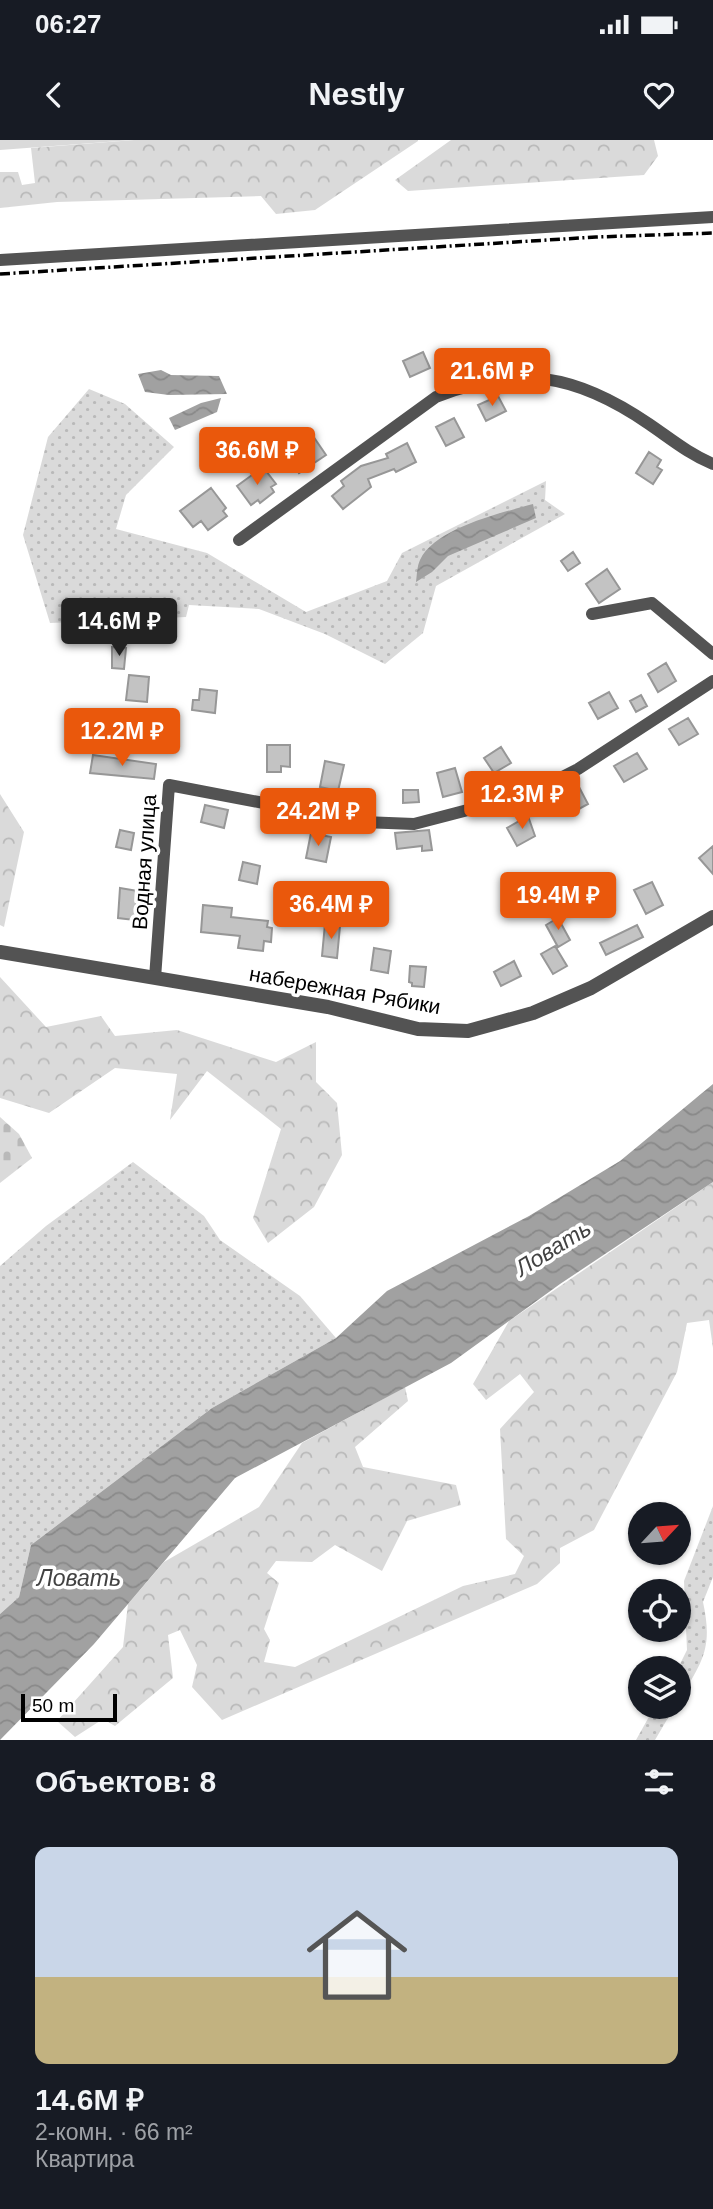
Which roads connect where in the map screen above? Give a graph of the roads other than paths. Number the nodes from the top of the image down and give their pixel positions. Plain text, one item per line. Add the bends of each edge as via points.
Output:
1 (713, 217) edge
2 (0, 260) edge
3 (713, 464) edge
4 (239, 540) dead end
5 (592, 614) dead end
6 (713, 654) edge
7 (713, 681) edge
8 (713, 917) edge
9 (0, 952) edge
10 (155, 978) junction

1 - 2 street
3 - 4 street via 690,455 601,393 569,382 525,377 471,383 436,397
5 - 6 street via 652,603
7 - 10 street, Водная улица via 578,769 529,794 414,824 363,822 169,785
8 - 10 street, набережная Рябики via 591,988 533,1013 468,1031 418,1029 328,1007
9 - 10 street, набережная Рябики

